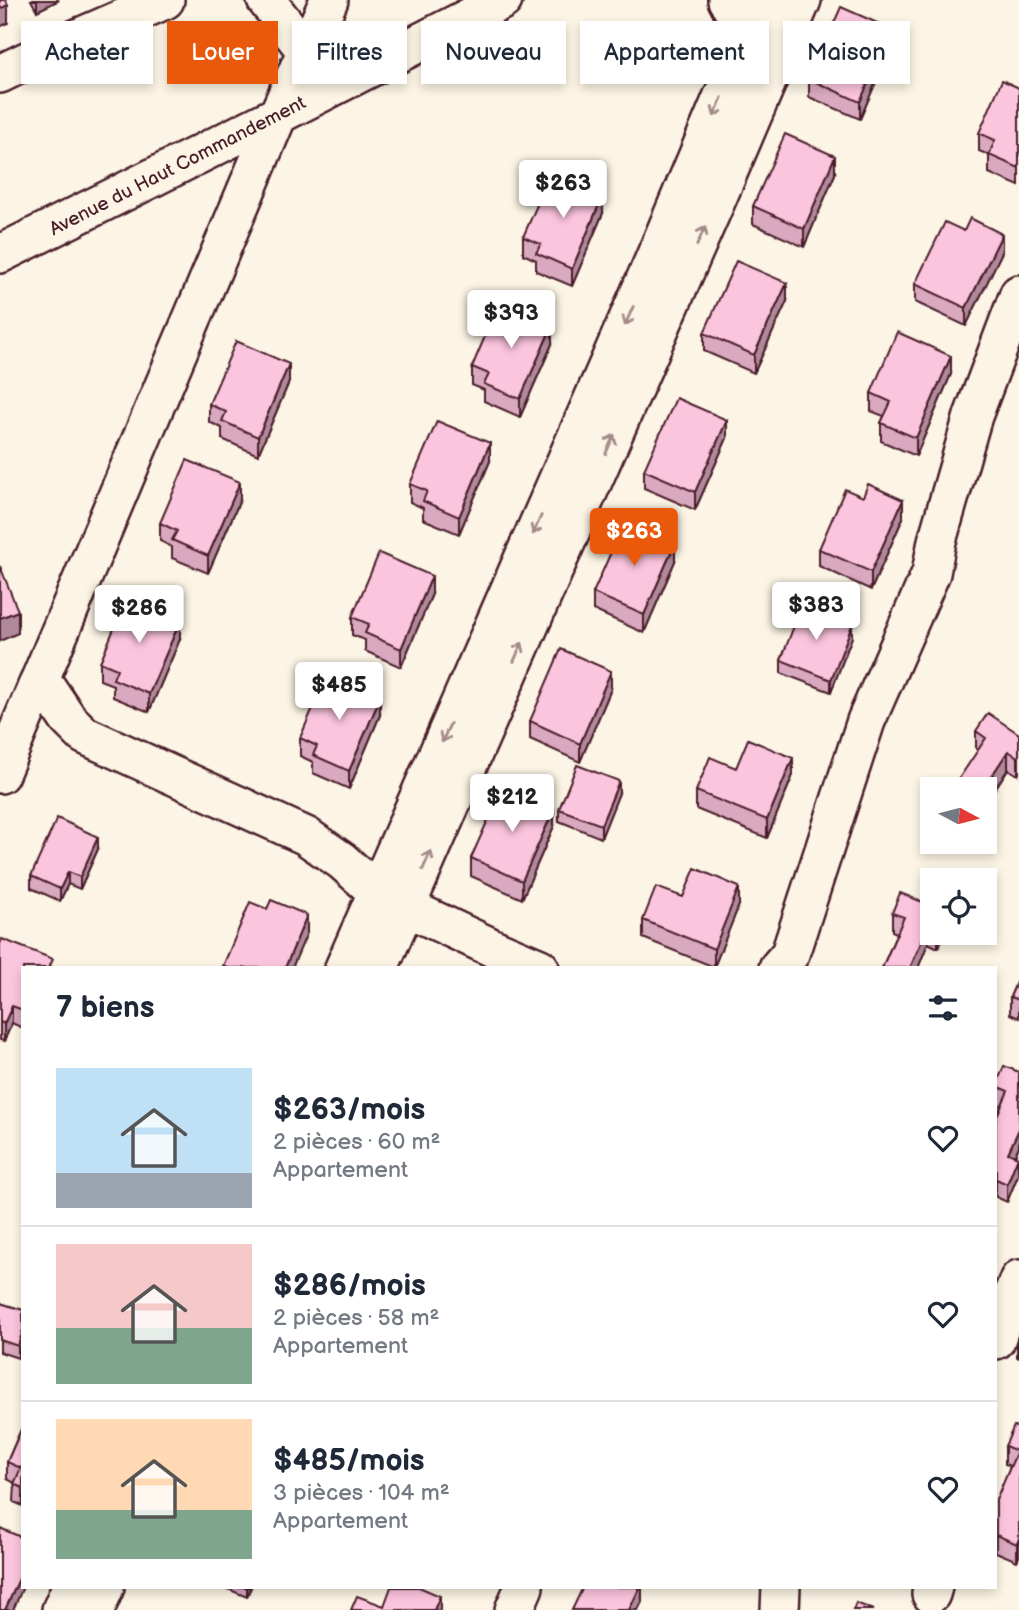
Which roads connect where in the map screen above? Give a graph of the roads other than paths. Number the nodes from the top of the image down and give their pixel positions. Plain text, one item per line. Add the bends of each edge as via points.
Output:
1 (165, 0) edge
2 (266, 0) edge
3 (330, 0) edge
4 (503, 0) edge
5 (727, 0) edge
6 (765, 0) edge
7 (802, 0) edge
8 (321, 21) edge
9 (736, 21) edge
10 (755, 21) edge
11 (292, 33) edge
12 (0, 75) edge
13 (292, 84) edge
14 (728, 84) edge
15 (278, 115) junction
16 (0, 254) edge
17 (1019, 294) edge
18 (41, 679) junction
19 (0, 774) edge
20 (392, 900) junction
21 (345, 966) edge
22 (379, 966) edge
23 (535, 966) edge
24 (780, 966) edge
25 (1019, 1279) edge
26 (997, 1337) edge
27 (70, 1589) edge
28 (104, 1589) edge
29 (523, 1589) edge
30 (781, 1589) edge
31 (61, 1610) edge
32 (94, 1610) edge
33 (514, 1610) edge
34 (780, 1610) edge

1 - 12 street
2 - 11 street
3 - 8 street
4 - 15 street, Avenue du Haut Commandement
5 - 9 street
6 - 10 street
20 -> 7 street via 718,199
13 - 15 street
14 -> 20 street
15 - 16 street, Avenue du Haut Commandement
15 - 18 street
17 - 24 street via 969,429 930,573 866,721 790,954
18 - 19 street
18 - 20 street via 84,735 306,836
20 - 21 street
20 - 22 street
20 - 23 street
25 - 26 street
27 - 31 street
28 - 32 street
29 - 33 street
30 - 34 street

